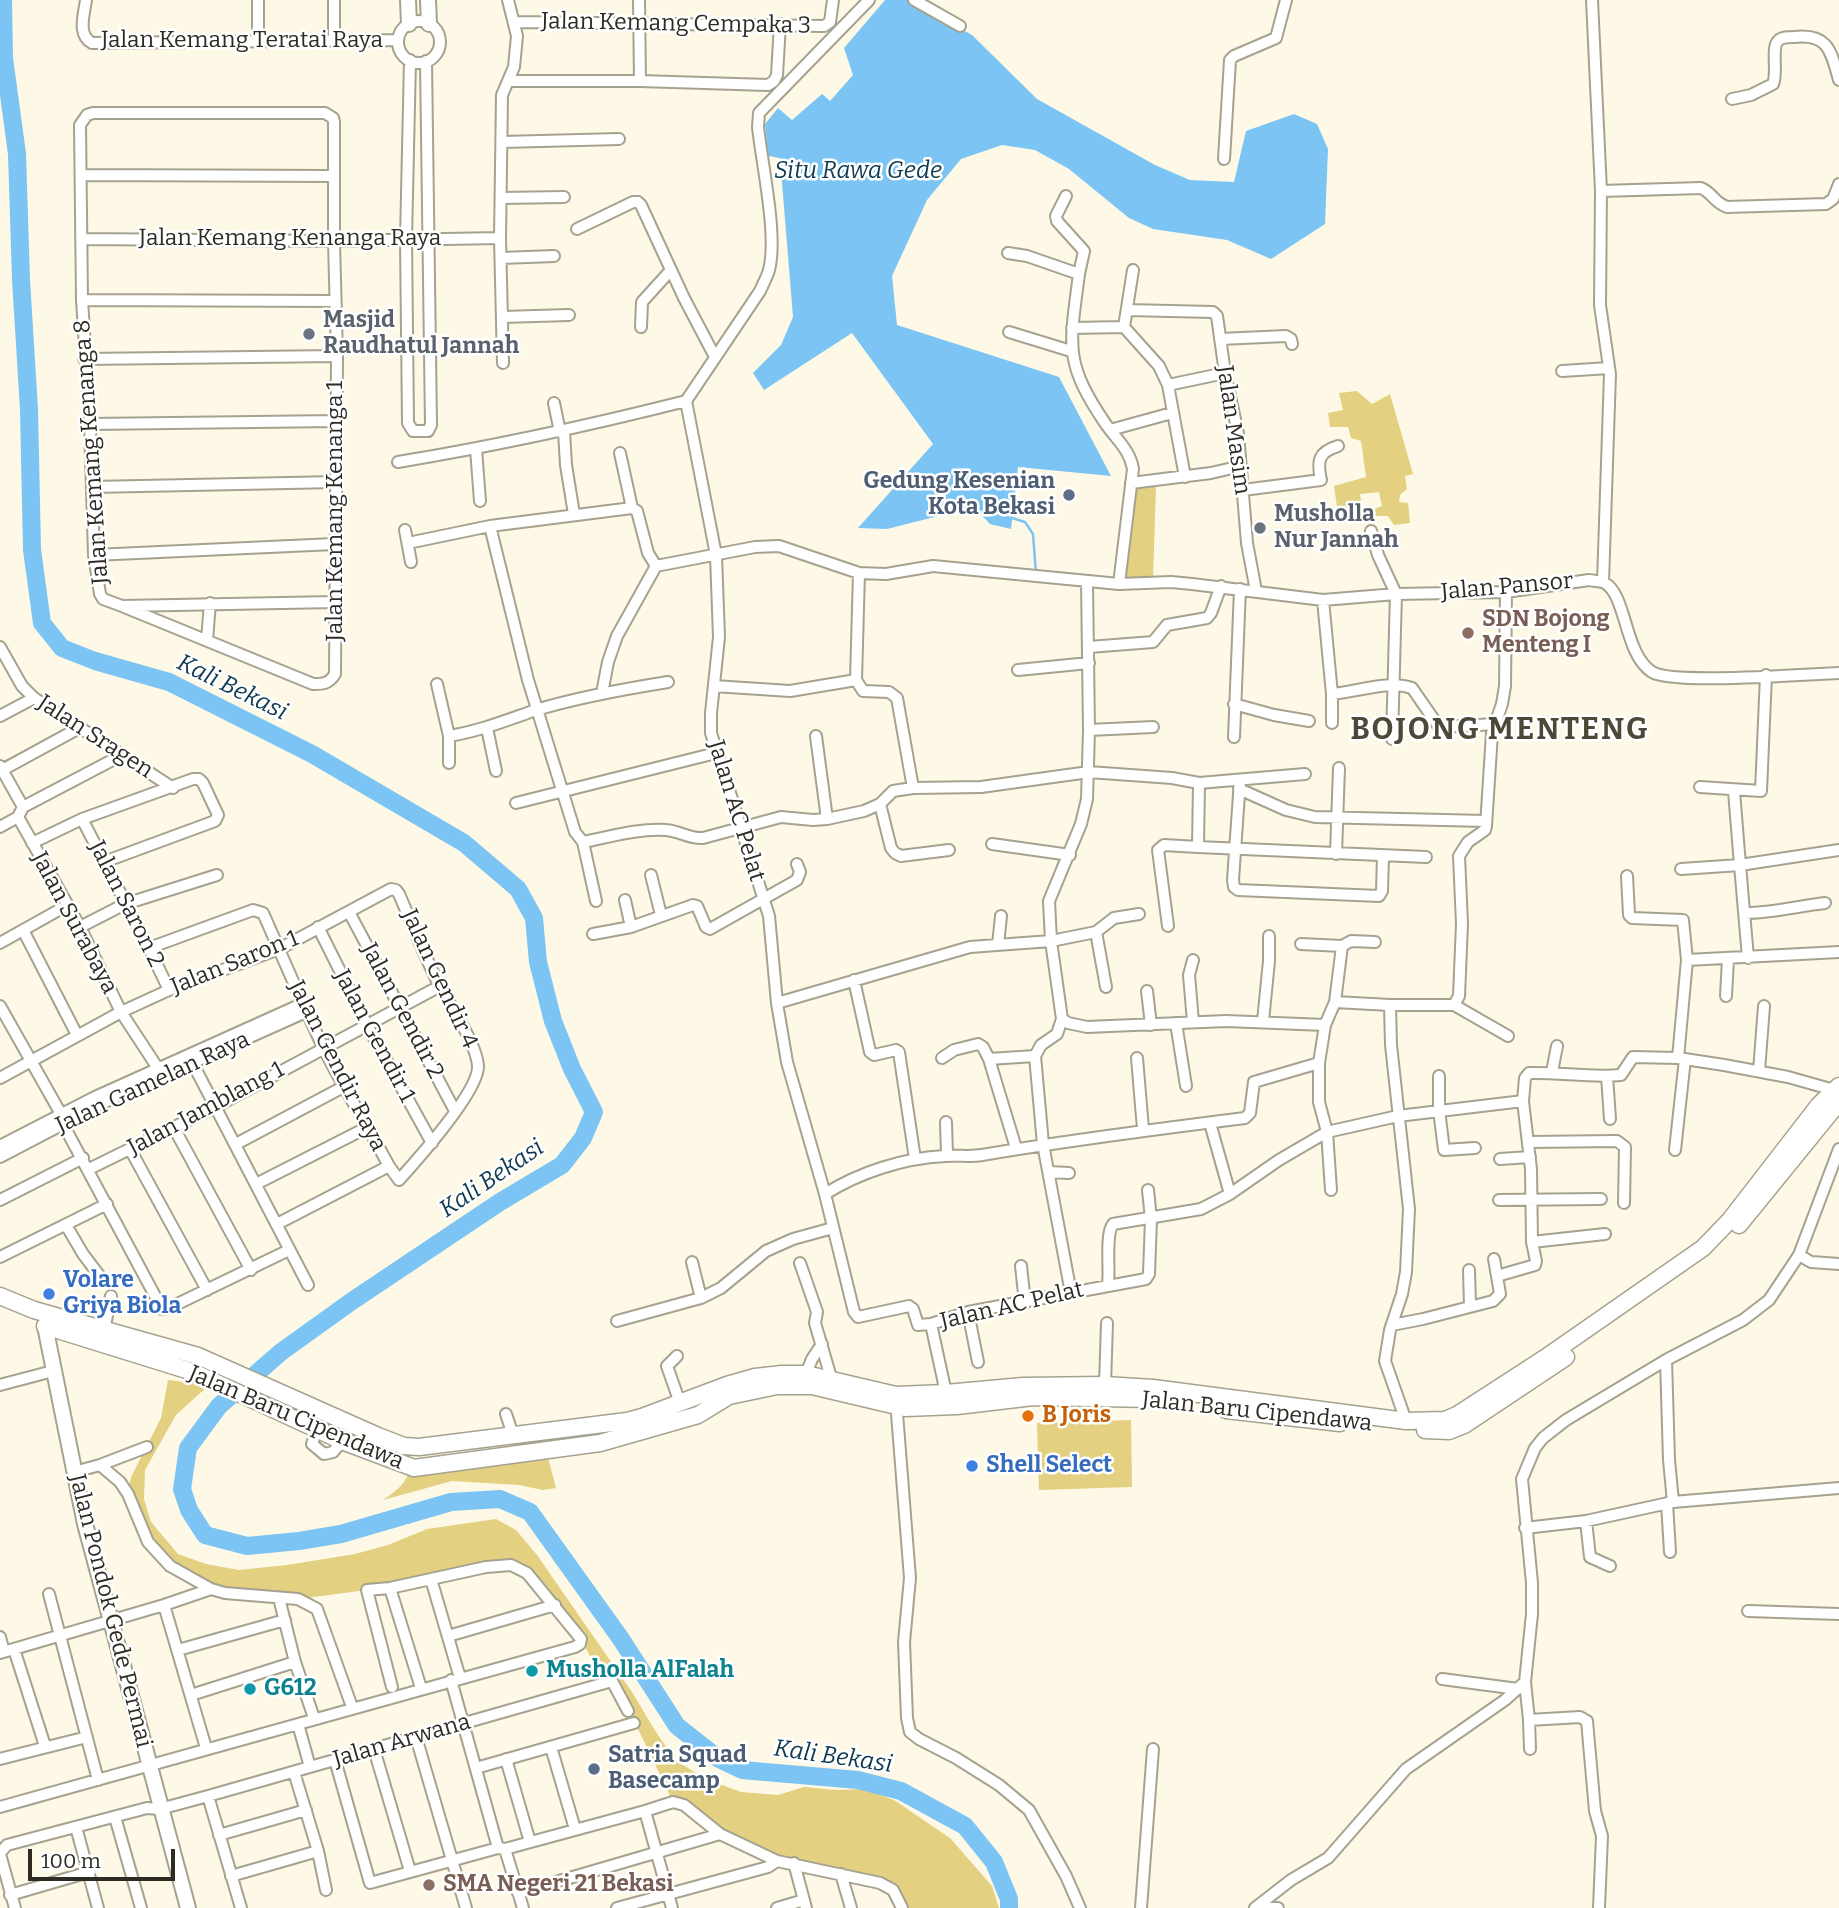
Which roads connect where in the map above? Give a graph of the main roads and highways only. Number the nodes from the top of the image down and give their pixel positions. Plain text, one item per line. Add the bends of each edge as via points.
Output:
1 (1837, 1093) edge
2 (0, 1296) edge
3 (48, 1319) junction
4 (166, 1356) junction
5 (1549, 1362) junction
6 (1096, 1389) junction
7 (896, 1401) junction
8 (542, 1431) junction
9 (546, 1450) junction

1 - 5 main road, Jalan Baru Cipendawa via 1819,1105 1730,1220 1677,1274
2 - 3 main road
3 - 4 main road, Jalan Baru Cipendawa
3 - 4 main road, Jalan Baru Cipendawa via 104,1330
4 - 8 main road, Jalan Baru Cipendawa via 198,1356 404,1446
4 - 9 main road, Jalan Baru Cipendawa via 342,1441 414,1468
5 - 6 main road, Jalan Baru Cipendawa via 1445,1420 1406,1421 1153,1388
5 - 6 main road, Jalan Baru Cipendawa via 1464,1425 1449,1431 1269,1416
6 - 7 main road, Jalan Baru Cipendawa via 1023,1386
6 - 7 main road, Jalan Baru Cipendawa via 957,1406
7 - 8 main road, Jalan Baru Cipendawa via 806,1374 782,1374 755,1377 627,1420
7 - 9 main road, Jalan Baru Cipendawa via 812,1386 777,1386 729,1396 698,1415 600,1443
8 - 9 main road

